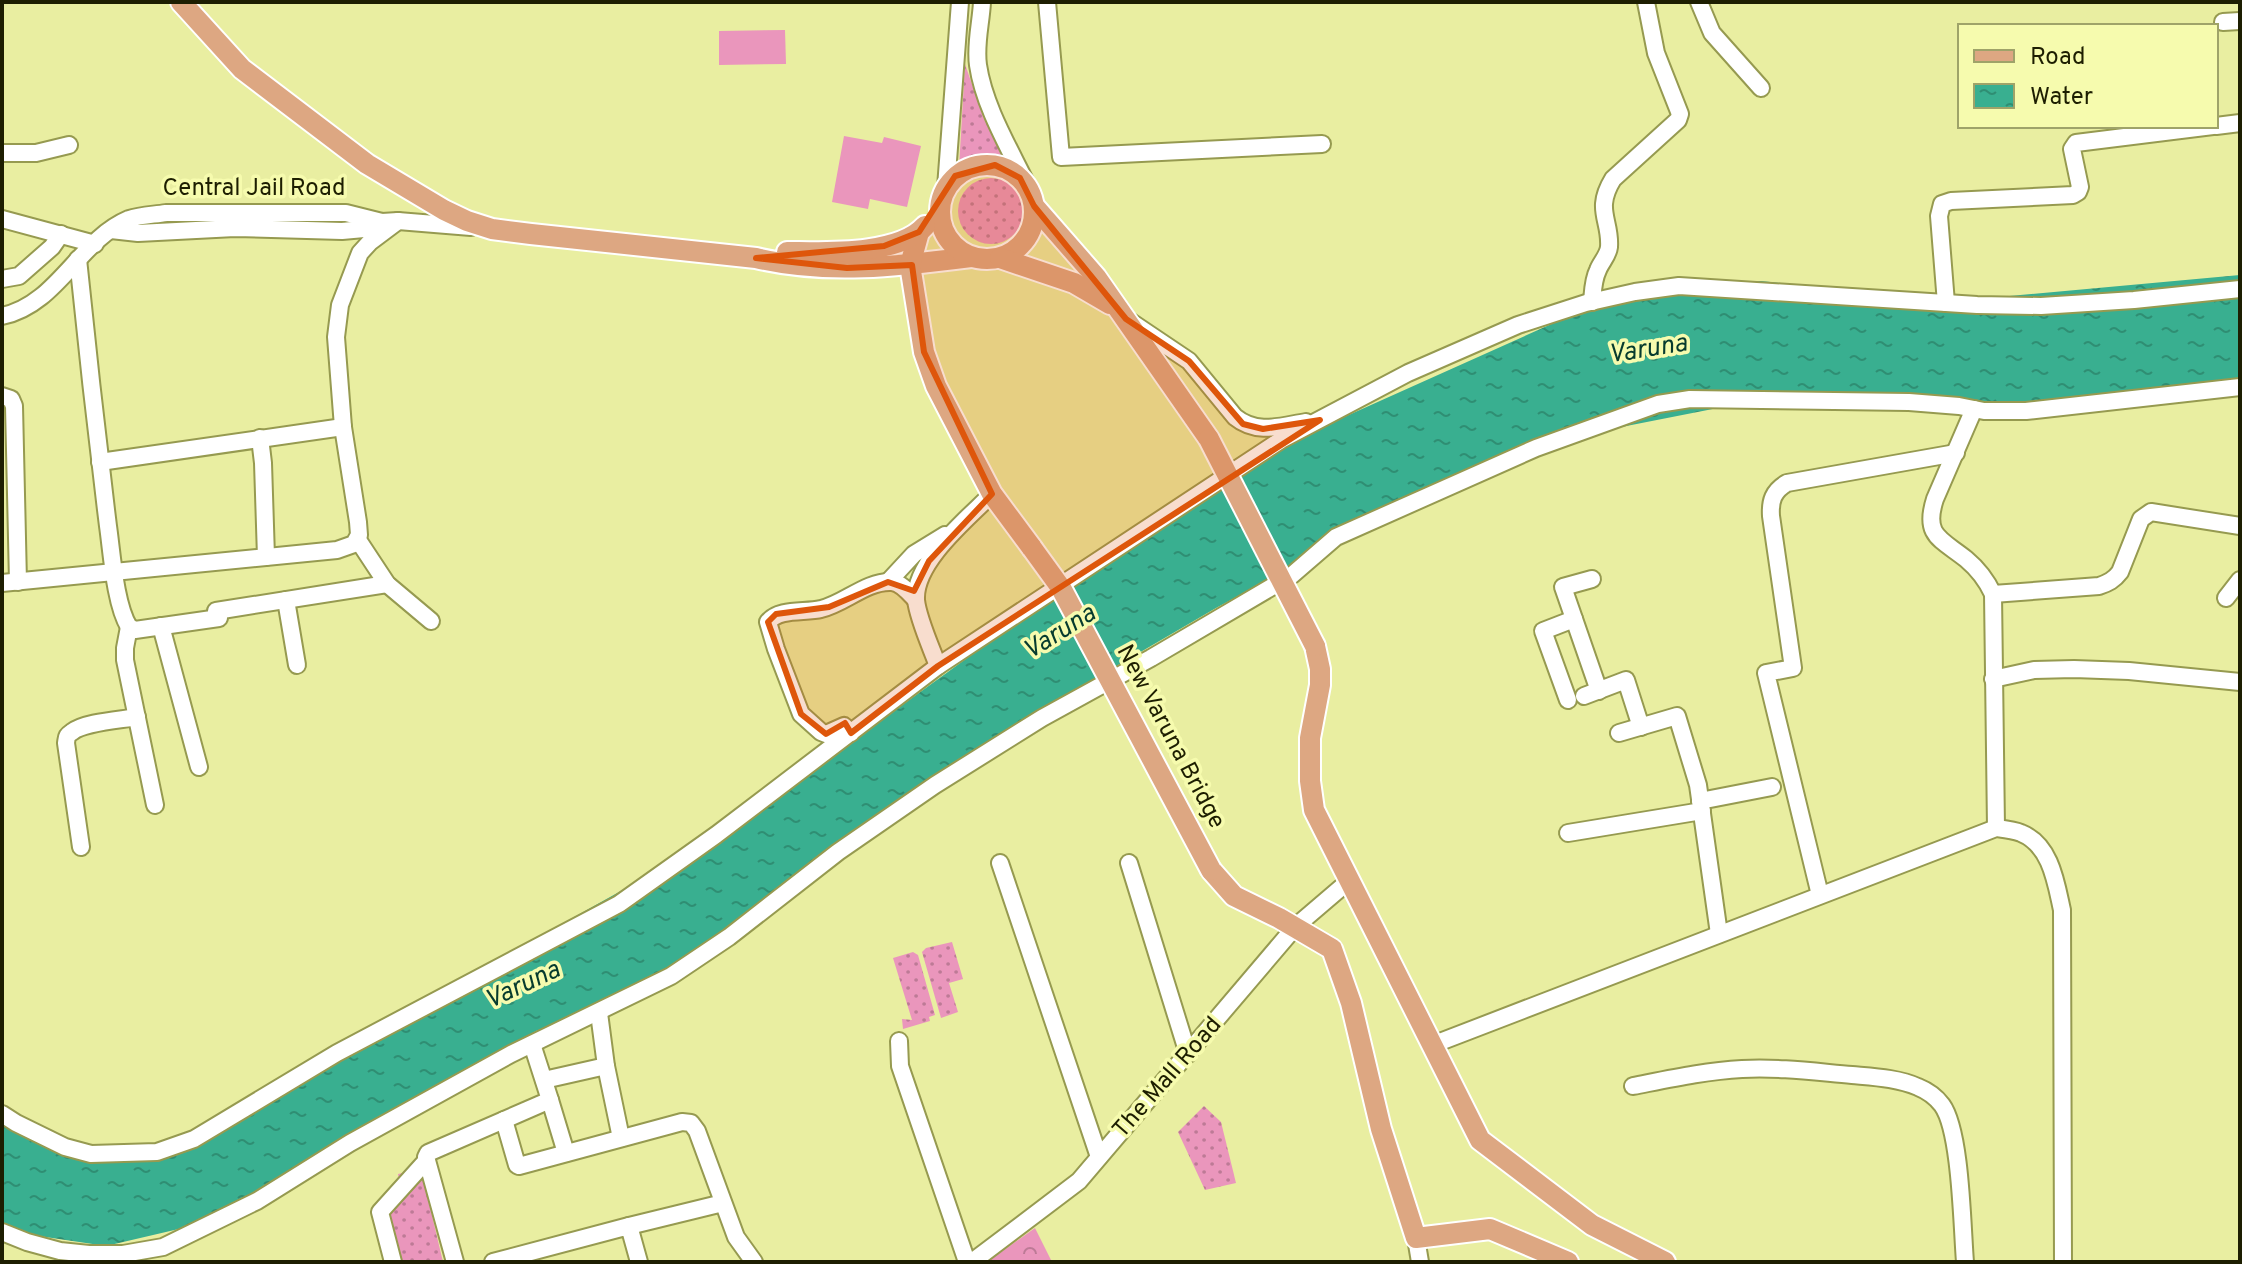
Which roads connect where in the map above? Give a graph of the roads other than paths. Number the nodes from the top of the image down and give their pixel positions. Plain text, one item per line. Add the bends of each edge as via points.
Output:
1 (181, 2) edge
2 (960, 2) edge
3 (982, 2) edge
4 (1047, 2) edge
5 (1646, 2) edge
6 (1699, 2) edge
7 (1761, 88) dead end
8 (2240, 123) edge
9 (2218, 126) edge
10 (2199, 128) edge
11 (1322, 144) dead end
12 (69, 145) dead end
13 (2, 153) edge
14 (946, 187) junction
15 (1031, 198) junction
16 (939, 210) junction
17 (2, 219) edge
18 (390, 221) junction
19 (492, 229) junction
20 (919, 232) junction
21 (61, 234) junction
22 (95, 244) junction
23 (971, 257) junction
24 (756, 258) junction
25 (1000, 258) junction
26 (78, 259) junction
27 (910, 265) junction
28 (2, 279) edge
29 (2240, 289) edge
30 (1592, 302) junction
31 (1946, 303) junction
32 (1123, 315) junction
33 (2, 316) edge
34 (2240, 387) edge
35 (2, 396) edge
36 (1974, 409) junction
37 (1320, 420) junction
38 (343, 427) junction
39 (260, 438) junction
40 (1956, 453) junction
41 (100, 462) junction
42 (992, 494) junction
43 (2240, 526) edge
44 (959, 527) junction
45 (358, 540) junction
46 (266, 557) junction
47 (114, 572) junction
48 (1592, 579) dead end
49 (2240, 580) edge
50 (888, 582) junction
51 (10, 583) edge
52 (387, 584) junction
53 (1993, 594) junction
54 (2226, 598) dead end
55 (286, 600) junction
56 (916, 600) junction
57 (1574, 619) junction
58 (431, 621) dead end
59 (161, 626) junction
60 (129, 627) junction
61 (297, 665) dead end
62 (938, 666) junction
63 (1993, 679) junction
64 (2240, 682) edge
65 (1584, 695) junction
66 (137, 717) junction
67 (1641, 727) junction
68 (851, 733) junction
69 (1619, 733) dead end
70 (199, 767) dead end
71 (1772, 787) dead end
72 (155, 805) dead end
73 (1701, 806) junction
74 (1996, 828) junction
75 (1568, 833) dead end
76 (81, 847) dead end
77 (1000, 863) dead end
78 (1129, 863) dead end
79 (1350, 880) junction
80 (1820, 895) junction
81 (1295, 927) junction
82 (1719, 934) junction
83 (599, 1013) junction
84 (899, 1041) dead end
85 (532, 1044) junction
86 (1432, 1045) junction
87 (1188, 1054) junction
88 (606, 1066) junction
89 (544, 1080) junction
90 (1633, 1086) dead end
91 (550, 1100) junction
92 (2, 1114) edge
93 (504, 1120) junction
94 (621, 1138) junction
95 (566, 1153) junction
96 (1099, 1157) junction
97 (426, 1161) junction
98 (723, 1203) junction
99 (629, 1226) junction
100 (2, 1232) edge
101 (1416, 1238) junction
102 (393, 1262) edge
103 (455, 1262) edge
104 (493, 1262) edge
105 (639, 1262) edge
106 (754, 1262) edge
107 (970, 1262) edge
108 (1420, 1262) edge
109 (1568, 1262) edge
110 (1665, 1262) edge
111 (1965, 1262) edge
112 (2063, 1262) edge

1 - 19 main road, Central Jail Road via 242,69 367,164 444,210
2 - 14 street
3 - 15 street via 981,83
4 - 11 street via 1061,157
5 - 30 street via 1656,53 1680,114 1609,186 1604,204 1608,251 1595,277
6 - 7 street via 1712,33
8 - 9 street
10 - 31 street via 2076,143 2076,194 1942,204
12 - 13 street via 36,153
14 - 15 main road via 967,169 995,165 1020,178
14 - 16 main road
15 - 25 main road via 1029,234
15 - 32 main road
16 - 20 main road
16 - 23 main road via 947,239
17 - 21 street
18 - 19 street, Central Jail Road
18 - 22 street, Central Jail Road via 342,231 111,230
18 - 38 street via 360,253 340,305 336,337
19 - 24 main road, Central Jail Road
20 - 24 main road via 854,252 782,252
20 - 27 main road
21 - 22 street
21 - 28 street via 19,276
22 - 26 street
23 - 25 main road
23 - 27 main road, Central Jail Road
24 - 27 main road, Central Jail Road via 847,268
25 - 32 main road via 1074,283
26 - 33 street via 34,303
26 - 41 street
27 - 42 main road, New Varuna Bridge via 927,362
29 - 31 street via 2041,306
30 - 31 street via 1679,286
30 - 37 street via 1439,358
32 - 37 street via 1189,361 1235,417 1250,427
32 - 79 main road, bridge via 1209,439 1315,646 1320,685 1310,738 1314,810
34 - 36 street via 2026,411
35 - 51 street via 14,406
36 - 40 street
36 - 83 street via 1909,402 1690,399 1658,404 1523,454 1336,537 1292,575 935,785 702,957
37 - 62 street via 1281,440
38 - 39 street
38 - 45 street
39 - 41 street
39 - 46 street
40 - 53 street via 1931,511 1934,530 1944,545 1979,571
40 - 80 street via 1787,483 1770,504 1793,668 1766,673
41 - 47 street
42 - 44 street
42 - 81 main road, New Varuna Bridge, bridge via 1061,588 1211,870 1234,896
43 - 53 street via 2151,512 2141,519 2120,572 2106,584
44 - 50 street via 914,554
44 - 56 street via 922,572
45 - 46 street via 337,550
45 - 52 street
46 - 47 street
47 - 51 street
47 - 60 street
48 - 57 street via 1563,587
49 - 54 street
50 - 56 street
50 - 68 street via 829,607 776,614 768,622 801,714 821,732 844,726
52 - 55 street
52 - 58 street
53 - 63 street
55 - 59 street
55 - 61 street
56 - 62 street
57 - 65 street
57 - 65 street via 1543,631
59 - 60 street
59 - 70 street
60 - 66 street via 125,660
62 - 68 street
63 - 64 street via 2074,669
63 - 74 street
65 - 67 street via 1626,680
66 - 72 street
66 - 76 street via 73,730 67,736
67 - 69 street
67 - 73 street via 1677,716
68 - 92 street via 619,904 337,1053 194,1139 157,1152 91,1154 65,1147
71 - 73 street
73 - 75 street
73 - 82 street
74 - 80 street
74 - 112 street via 2023,833 2042,848 2062,910
77 - 96 street
78 - 87 street
79 - 81 street, The Mall Road
79 - 86 main road
80 - 82 street
81 - 87 street, The Mall Road
81 - 101 main road, New Varuna Bridge via 1332,949
82 - 86 street
83 - 85 street
83 - 88 street
84 - 107 street via 900,1066
85 - 89 street
85 - 100 street via 350,1143 257,1201 163,1247 89,1254 60,1251
86 - 110 main road via 1480,1140 1592,1225
87 - 96 street, The Mall Road
88 - 89 street
88 - 94 street
89 - 91 street
90 - 111 street via 1744,1069 1844,1074 1917,1086 1944,1107 1951,1126
91 - 93 street
91 - 95 street
93 - 95 street via 517,1165
93 - 97 street via 428,1153
94 - 95 street
94 - 98 street via 691,1123
96 - 107 street, The Mall Road via 1079,1181
97 - 102 street via 380,1212
97 - 103 street
98 - 99 street
98 - 106 street via 736,1237
99 - 104 street
99 - 105 street
101 - 108 street
101 - 109 main road via 1490,1229

